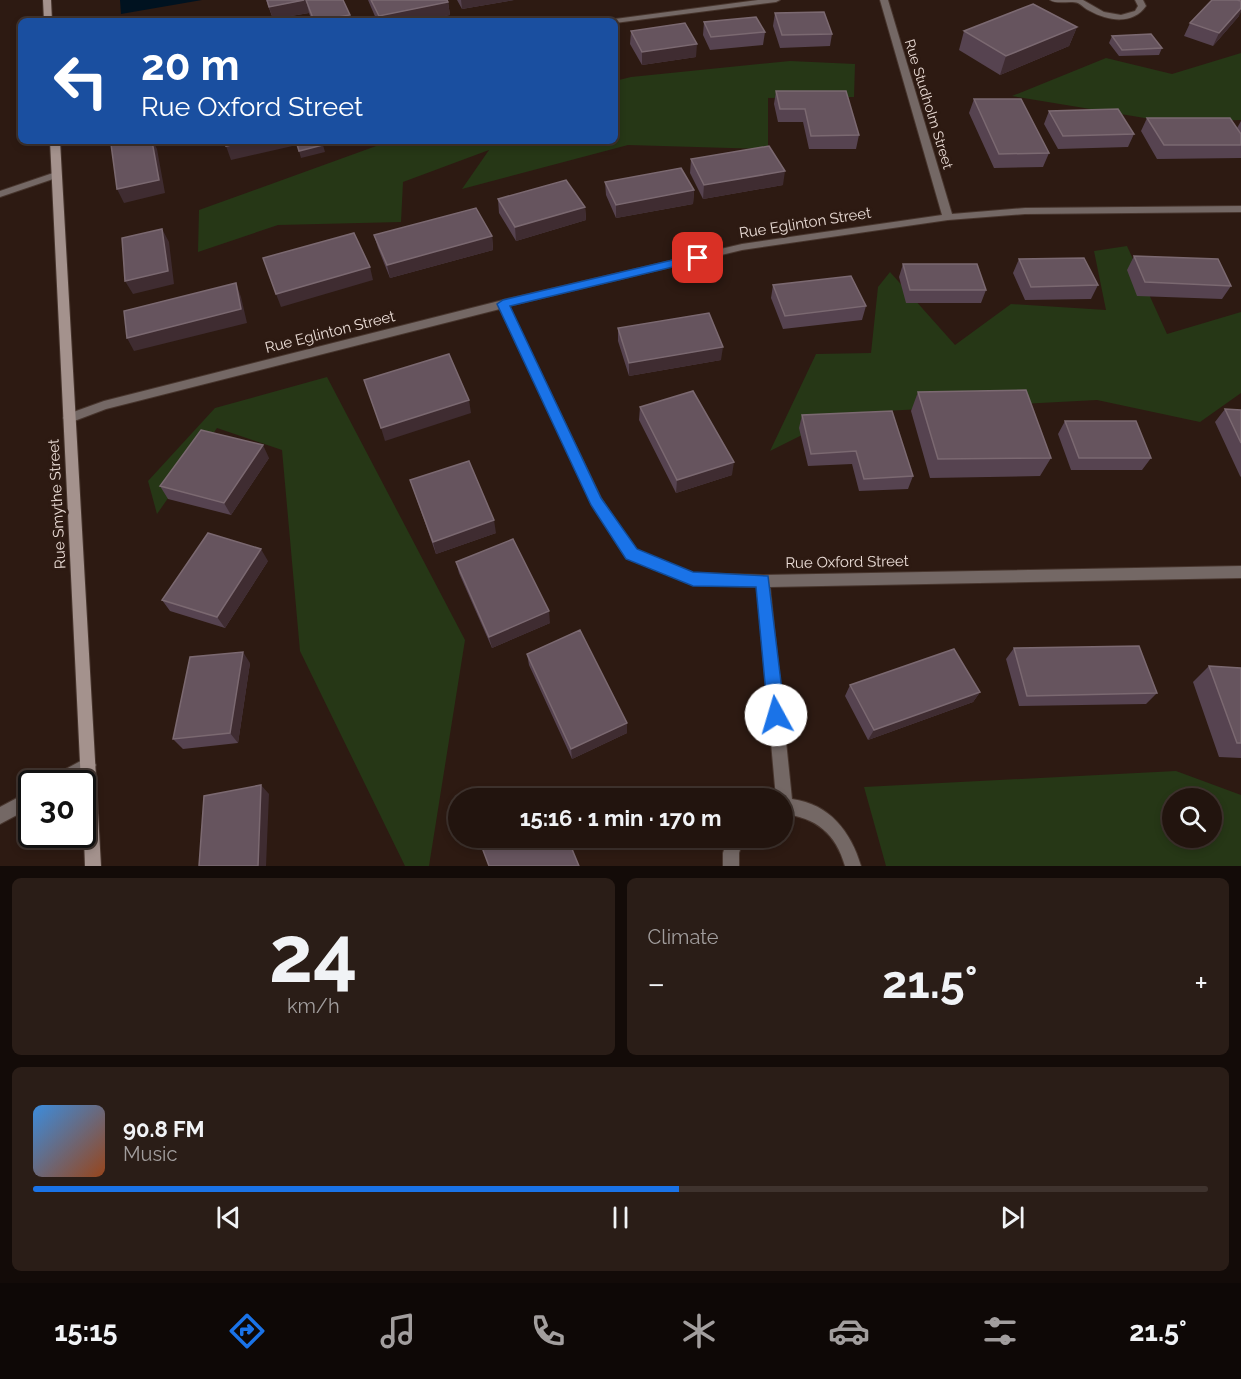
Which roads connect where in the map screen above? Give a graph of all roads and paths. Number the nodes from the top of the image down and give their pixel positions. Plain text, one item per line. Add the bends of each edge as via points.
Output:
1 (47, 0) edge
2 (776, 0) edge
3 (884, 0) edge
4 (1054, 0) edge
5 (1079, 0) edge
6 (1140, 0) edge
7 (755, 1) edge
8 (48, 18) edge
9 (618, 21) edge
10 (55, 144) edge
11 (56, 175) junction
12 (0, 194) edge
13 (1241, 209) edge
14 (948, 217) junction
15 (503, 304) junction
16 (69, 418) junction
17 (1241, 572) edge
18 (763, 581) junction
19 (88, 765) junction
20 (79, 770) edge
21 (782, 788) edge
22 (18, 806) edge
23 (793, 807) edge
24 (0, 816) edge
25 (733, 848) edge
26 (93, 866) edge
27 (731, 866) edge
28 (854, 866) edge

1 - 8 main road
2 - 7 street
3 - 14 street, Rue Studholm Street
4 - 5 street
5 - 6 street via 1089,9 1119,17 1141,10
7 - 9 street
10 - 11 main road, Rue Smythe Street
11 - 12 street
11 - 16 main road, Rue Smythe Street
13 - 14 street, Rue Eglinton Street
14 - 15 street, Rue Eglinton Street via 742,247
15 - 16 street, Rue Eglinton Street via 104,405
15 - 18 street, Rue Oxford Street via 596,501 631,554 693,579
16 - 19 main road, Rue Smythe Street
17 - 18 street, Rue Oxford Street
18 - 21 street
19 - 20 street
19 - 26 main road, Rue Smythe Street
22 - 24 street
23 - 28 street via 824,818 840,833
25 - 27 street

